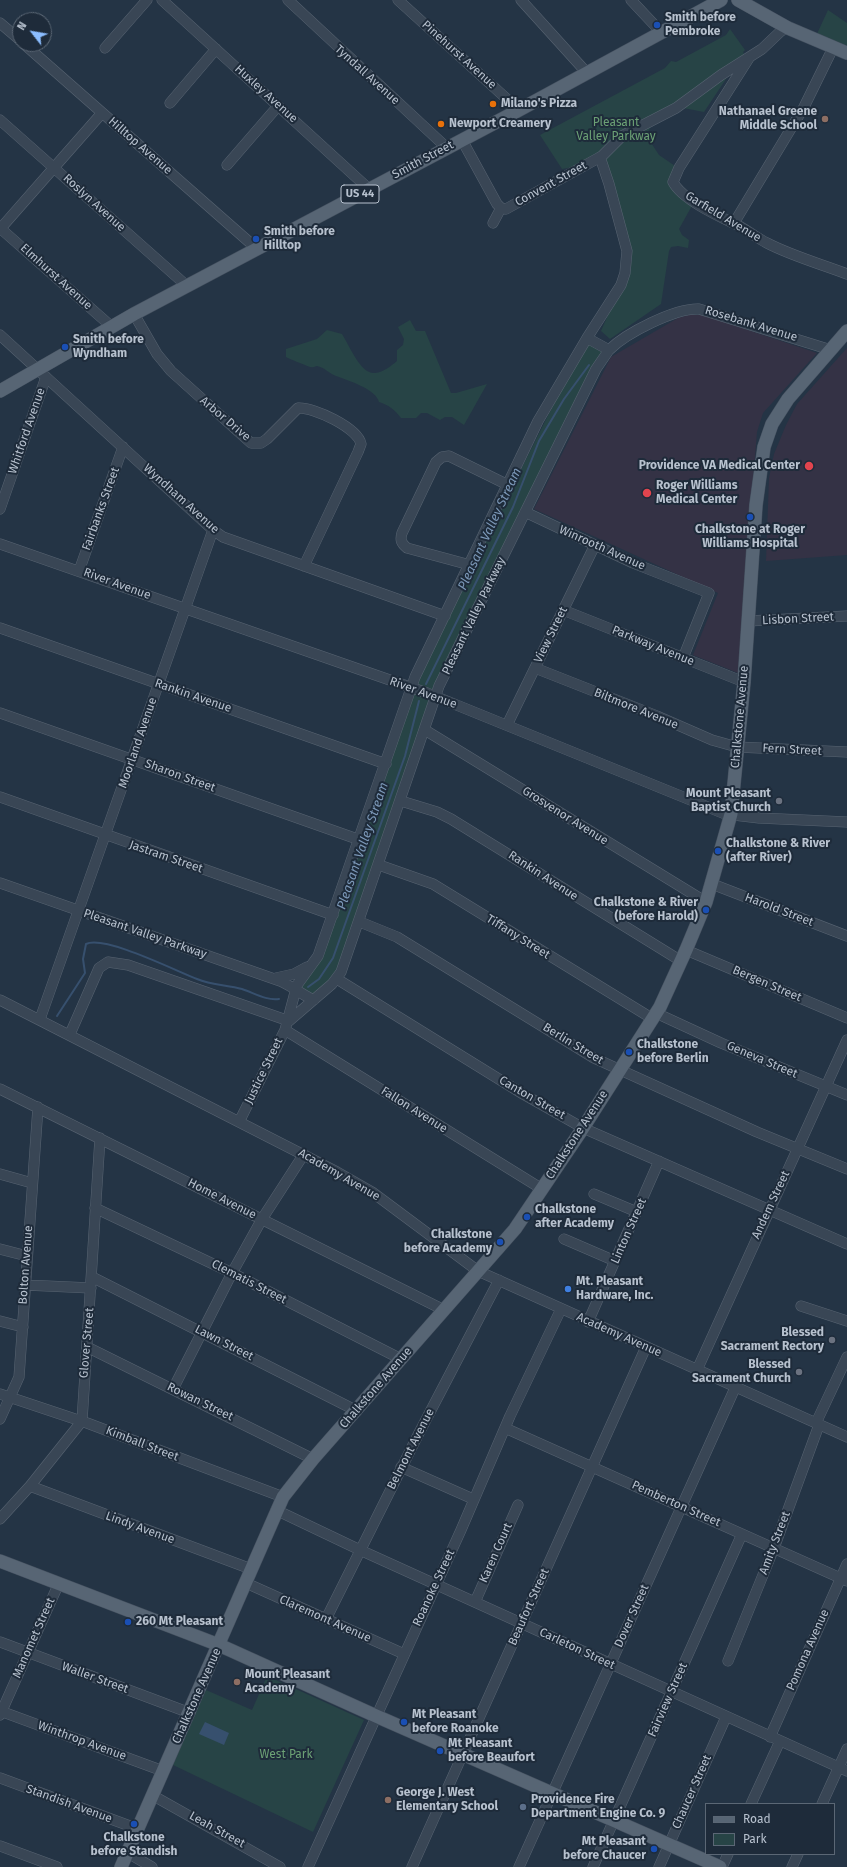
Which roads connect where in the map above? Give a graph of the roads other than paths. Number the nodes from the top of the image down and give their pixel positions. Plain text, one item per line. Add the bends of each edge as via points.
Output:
1 (147, 0) edge
2 (162, 0) edge
3 (288, 0) edge
4 (398, 0) edge
5 (521, 0) edge
6 (631, 0) edge
7 (721, 0) edge
8 (738, 0) edge
9 (0, 23) edge
10 (788, 28) junction
11 (661, 32) junction
12 (12, 33) edge
13 (105, 48) dead end
14 (833, 48) junction
15 (216, 49) junction
16 (33, 52) edge
17 (847, 53) edge
18 (749, 58) junction
19 (587, 73) junction
20 (170, 103) dead end
21 (278, 106) junction
22 (519, 110) junction
23 (102, 113) junction
24 (0, 120) edge
25 (462, 140) junction
26 (447, 148) junction
27 (600, 157) junction
28 (227, 165) dead end
29 (54, 168) junction
30 (369, 189) junction
31 (501, 208) junction
32 (493, 223) dead end
33 (734, 223) junction
34 (0, 228) edge
35 (256, 248) junction
36 (847, 274) edge
37 (187, 286) junction
38 (134, 314) junction
39 (112, 327) junction
40 (847, 331) edge
41 (0, 335) edge
42 (586, 338) junction
43 (608, 350) junction
44 (831, 350) junction
45 (42, 373) junction
46 (0, 391) edge
47 (123, 447) junction
48 (508, 485) junction
49 (0, 509) edge
50 (525, 512) junction
51 (213, 530) junction
52 (0, 544) edge
53 (595, 545) junction
54 (470, 565) junction
55 (304, 566) junction
56 (79, 571) junction
57 (185, 609) junction
58 (563, 610) junction
59 (445, 616) junction
60 (847, 616) edge
61 (748, 621) junction
62 (0, 628) edge
63 (683, 658) junction
64 (535, 668) junction
65 (744, 682) junction
66 (159, 684) junction
67 (411, 688) junction
68 (436, 697) junction
69 (0, 714) edge
70 (506, 725) junction
71 (425, 730) junction
72 (738, 747) junction
73 (847, 752) edge
74 (132, 759) junction
75 (386, 764) junction
76 (0, 797) edge
77 (401, 801) junction
78 (731, 814) junction
79 (847, 822) edge
80 (106, 836) junction
81 (360, 840) junction
82 (379, 865) junction
83 (0, 883) edge
84 (712, 884) junction
85 (706, 902) junction
86 (80, 910) junction
87 (333, 915) junction
88 (360, 922) junction
89 (847, 936) edge
90 (683, 956) junction
91 (315, 961) junction
92 (274, 978) junction
93 (337, 979) junction
94 (296, 989) junction
95 (0, 1000) edge
96 (314, 1000) junction
97 (655, 1016) junction
98 (847, 1018) edge
99 (40, 1019) junction
100 (287, 1025) junction
101 (70, 1034) junction
102 (847, 1040) edge
103 (619, 1070) junction
104 (826, 1087) junction
105 (0, 1089) edge
106 (847, 1095) edge
107 (38, 1107) junction
108 (239, 1122) junction
109 (583, 1128) junction
110 (100, 1138) junction
111 (797, 1149) junction
112 (304, 1154) junction
113 (659, 1161) junction
114 (847, 1169) edge
115 (0, 1174) edge
116 (32, 1183) junction
117 (542, 1189) junction
118 (594, 1194) dead end
119 (95, 1208) junction
120 (769, 1210) junction
121 (637, 1212) junction
122 (262, 1219) junction
123 (564, 1239) dead end
124 (847, 1244) edge
125 (0, 1248) edge
126 (27, 1256) junction
127 (615, 1261) junction
128 (478, 1271) junction
129 (232, 1272) junction
130 (92, 1277) junction
131 (499, 1280) junction
132 (25, 1285) junction
133 (91, 1288) junction
134 (801, 1306) dead end
135 (561, 1309) junction
136 (444, 1310) junction
137 (0, 1321) edge
138 (847, 1321) edge
139 (588, 1322) junction
140 (23, 1327) junction
141 (202, 1332) junction
142 (87, 1347) junction
143 (646, 1347) junction
144 (847, 1357) edge
145 (401, 1359) junction
146 (697, 1370) junction
147 (735, 1388) junction
148 (173, 1389) junction
149 (0, 1394) edge
150 (11, 1398) junction
151 (357, 1411) junction
152 (0, 1419) edge
153 (82, 1422) junction
154 (818, 1424) junction
155 (505, 1428) junction
156 (847, 1437) edge
157 (313, 1459) junction
158 (401, 1467) junction
159 (592, 1467) junction
160 (30, 1486) junction
161 (282, 1497) junction
162 (473, 1499) junction
163 (518, 1505) dead end
164 (682, 1506) junction
165 (276, 1510) junction
166 (0, 1518) edge
167 (742, 1534) junction
168 (774, 1548) junction
169 (360, 1550) junction
170 (0, 1561) edge
171 (847, 1564) edge
172 (251, 1569) junction
173 (844, 1579) edge
174 (59, 1583) junction
175 (246, 1583) junction
176 (435, 1584) junction
177 (475, 1602) junction
178 (326, 1619) junction
179 (522, 1623) junction
180 (0, 1642) edge
181 (219, 1645) junction
182 (28, 1653) junction
183 (404, 1654) junction
184 (728, 1661) dead end
185 (610, 1664) junction
186 (671, 1692) junction
187 (1, 1713) edge
188 (190, 1713) junction
189 (376, 1716) junction
190 (726, 1717) junction
191 (770, 1737) junction
192 (780, 1741) junction
193 (847, 1749) edge
194 (463, 1754) junction
195 (843, 1769) edge
196 (164, 1771) junction
197 (0, 1778) edge
198 (152, 1794) junction
199 (552, 1794) junction
200 (751, 1803) edge
201 (823, 1803) edge
202 (614, 1820) junction
203 (138, 1829) junction
204 (669, 1844) junction
205 (0, 1846) edge
206 (128, 1853) junction
207 (727, 1855) edge
208 (798, 1855) edge
209 (37, 1864) edge
210 (57, 1867) edge
211 (121, 1867) edge
212 (152, 1867) edge
213 (280, 1867) edge
214 (308, 1867) edge
215 (412, 1867) edge
216 (520, 1867) edge
217 (593, 1867) edge
218 (659, 1867) edge
219 (721, 1867) edge
220 (792, 1867) edge

1 - 13 street
2 - 15 street, Huxley Avenue
3 - 26 street, Tyndall Avenue
4 - 22 street, Pinehurst Avenue
5 - 19 street
6 - 11 street
7 - 11 main road, Smith Street / US 44
8 - 10 main road
9 - 12 street
10 - 14 main road
10 - 18 street
11 - 19 main road, Smith Street / US 44
14 - 17 main road
14 - 33 street via 804,107
15 - 20 street
15 - 21 street, Huxley Avenue
16 - 23 street, Hilltop Avenue
18 - 27 street via 676,108 622,136
18 - 33 street, Garfield Avenue via 679,168 673,182 675,187 689,198
19 - 22 main road, Smith Street / US 44
21 - 28 street
21 - 30 street, Huxley Avenue
22 - 25 main road, Smith Street / US 44
23 - 29 street
23 - 35 street, Hilltop Avenue
24 - 29 street, Roslyn Avenue
25 - 26 main road, Smith Street / US 44
25 - 31 street
26 - 30 main road, Smith Street / US 44
27 - 31 street, Convent Street via 506,209
27 - 42 street via 616,209 626,251 626,262 621,285
29 - 34 street
29 - 37 street, Roslyn Avenue
30 - 35 main road, Smith Street / US 44
31 - 32 street
33 - 36 street, Garfield Avenue via 767,243
34 - 39 street, Elmhurst Avenue
35 - 37 main road, Smith Street / US 44
37 - 38 main road, Smith Street / US 44
38 - 39 main road, Smith Street / US 44
38 - 55 street, Arbor Drive via 171,371 251,443 261,443 267,439 298,408 315,411 358,435 361,444 358,452
39 - 45 main road, Smith Street / US 44
40 - 44 main road, Chalkstone Avenue
41 - 45 street, Wyndham Avenue
42 - 43 street
42 - 48 street via 538,421
43 - 44 street, Rosebank Avenue via 671,313 691,308 718,314
43 - 50 street, Pleasant Valley Parkway via 596,369
44 - 61 main road, Chalkstone Avenue via 798,386 778,413 764,446 756,505
45 - 46 main road, Smith Street / US 44
45 - 47 street, Wyndham Avenue
45 - 49 street, Whitford Avenue
47 - 51 street, Wyndham Avenue
47 - 56 street, Fairbanks Street
48 - 54 street
48 - 54 street via 449,456 442,457 432,469 400,539 407,548
50 - 53 street, Winrooth Avenue
50 - 68 street, Pleasant Valley Parkway
51 - 55 street, Wyndham Avenue via 235,543
51 - 57 street, Moorland Avenue
52 - 56 street, River Avenue
53 - 58 street, View Street
53 - 63 street, Winrooth Avenue via 709,593
54 - 59 street
55 - 59 street, Wyndham Avenue
56 - 57 street, River Avenue
57 - 66 street, Moorland Avenue
57 - 67 street, River Avenue
58 - 63 street, Parkway Avenue
58 - 64 street, View Street
59 - 67 street
60 - 61 street, Lisbon Street
61 - 65 main road, Chalkstone Avenue
62 - 66 street, Rankin Avenue
63 - 65 street, Parkway Avenue
64 - 70 street, View Street
64 - 72 street, Biltmore Avenue via 712,740
65 - 72 main road, Chalkstone Avenue
66 - 74 street, Moorland Avenue
66 - 75 street, Rankin Avenue
67 - 68 street, River Avenue
67 - 75 street
68 - 70 street, River Avenue
68 - 71 street, Pleasant Valley Parkway
69 - 74 street, Sharon Street
70 - 78 street, River Avenue via 725,814
71 - 77 street, Pleasant Valley Parkway
71 - 85 street, Grosvenor Avenue
72 - 73 street, Fern Street
72 - 78 main road, Chalkstone Avenue
74 - 80 street, Moorland Avenue
74 - 81 street, Sharon Street
75 - 81 street
76 - 80 street, Jastram Street
77 - 82 street, Pleasant Valley Parkway
77 - 90 street, Rankin Avenue via 451,819
78 - 79 street, River Avenue via 759,818
78 - 84 main road, Chalkstone Avenue
80 - 86 street, Moorland Avenue
80 - 87 street, Jastram Street
81 - 87 street
82 - 88 street, Pleasant Valley Parkway
82 - 97 street, Tiffany Street via 433,884
83 - 86 street
84 - 85 main road, Chalkstone Avenue
84 - 89 street, Harold Street
85 - 90 main road, Chalkstone Avenue
86 - 92 street, Pleasant Valley Parkway
86 - 99 street, Pleasant Valley Parkway
87 - 91 street
88 - 93 street, Pleasant Valley Parkway
88 - 103 street, Berlin Street via 397,937 594,1058
90 - 97 main road, Chalkstone Avenue
90 - 98 street, Bergen Street
91 - 92 street via 294,974
91 - 94 street
92 - 94 street, Pleasant Valley Parkway
93 - 96 street, Pleasant Valley Parkway
93 - 109 street, Canton Street via 523,1094
94 - 96 street, Pleasant Valley Parkway
94 - 100 street
95 - 99 street, Academy Avenue
96 - 100 street, Pleasant Valley Parkway
97 - 103 main road, Chalkstone Avenue
97 - 104 street, Geneva Street
99 - 101 street, Academy Avenue
100 - 101 street via 128,965 108,962 99,968
100 - 108 street, Justice Street
100 - 117 street, Fallon Avenue
101 - 108 street, Academy Avenue
102 - 104 street, Andem Street
103 - 109 main road, Chalkstone Avenue
103 - 111 street, Berlin Street
104 - 106 street, Geneva Street
104 - 111 street, Andem Street
105 - 107 street, Home Avenue
107 - 110 street, Home Avenue
107 - 116 street, Bolton Avenue
108 - 112 street, Academy Avenue
109 - 113 street, Canton Street
109 - 117 main road, Chalkstone Avenue
110 - 119 street, Glover Street
110 - 122 street, Home Avenue
111 - 114 street, Berlin Street
111 - 120 street, Andem Street
112 - 122 street
112 - 128 street, Academy Avenue via 372,1192
113 - 120 street, Canton Street
113 - 121 street, Linton Street
115 - 116 street
116 - 126 street, Bolton Avenue
117 - 128 main road, Chalkstone Avenue via 515,1228
118 - 121 street
119 - 129 street, Clematis Street
119 - 130 street, Glover Street
120 - 124 street, Canton Street
120 - 146 street, Andem Street
121 - 127 street, Linton Street
122 - 129 street
122 - 136 street, Home Avenue
123 - 127 street
125 - 126 street
126 - 132 street, Bolton Avenue
127 - 139 street, Linton Street
128 - 131 street, Academy Avenue
128 - 136 main road, Chalkstone Avenue
129 - 141 street
129 - 145 street, Clematis Street
130 - 133 street, Glover Street
130 - 141 street, Lawn Street
131 - 135 street, Academy Avenue
131 - 158 street, Belmont Avenue
132 - 133 street
132 - 140 street, Bolton Avenue
133 - 142 street, Glover Street
134 - 138 street
135 - 139 street, Academy Avenue
135 - 155 street, Roanoke Street
136 - 145 main road, Chalkstone Avenue
137 - 140 street
139 - 143 street, Academy Avenue
140 - 150 street, Bolton Avenue via 19,1377
141 - 148 street
141 - 151 street, Lawn Street
142 - 148 street, Rowan Street
142 - 153 street, Glover Street
143 - 146 street, Academy Avenue
143 - 159 street, Beaufort Street
144 - 154 street, Amity Street
145 - 151 main road, Chalkstone Avenue
146 - 147 street, Academy Avenue
147 - 154 street, Academy Avenue
147 - 164 street, Dover Street
148 - 157 street, Rowan Street
149 - 150 street, Kimball Street
150 - 152 street, Bolton Avenue
150 - 153 street, Kimball Street
151 - 157 main road, Chalkstone Avenue
153 - 160 street
153 - 161 street, Kimball Street
154 - 156 street, Academy Avenue
154 - 168 street, Amity Street
155 - 159 street, Pemberton Street
155 - 162 street, Roanoke Street
157 - 161 main road, Chalkstone Avenue
158 - 162 street
158 - 169 street, Belmont Avenue
159 - 164 street, Pemberton Street
159 - 179 street, Beaufort Street
160 - 166 street
160 - 172 street, Lindy Avenue
161 - 165 main road, Chalkstone Avenue
162 - 176 street, Roanoke Street
163 - 177 street, Karen Court
164 - 167 street, Pemberton Street
164 - 185 street, Dover Street
165 - 169 street, Carleton Street
165 - 172 main road, Chalkstone Avenue
167 - 168 street, Pemberton Street
167 - 186 street, Fairview Street
168 - 173 street, Pemberton Street
168 - 184 street, Amity Street
169 - 176 street, Carleton Street
169 - 178 street, Belmont Avenue
170 - 174 main road
171 - 173 street, Pomona Avenue
172 - 175 main road, Chalkstone Avenue
173 - 191 street, Pomona Avenue
174 - 181 main road
174 - 182 street, Manomet Street
175 - 178 street, Claremont Avenue
175 - 181 main road, Chalkstone Avenue
176 - 177 street, Carleton Street
176 - 183 street, Roanoke Street
177 - 179 street, Carleton Street
178 - 183 street, Claremont Avenue
179 - 185 street, Carleton Street
179 - 194 street, Beaufort Street
180 - 182 street, Waller Street
181 - 188 main road, Chalkstone Avenue
181 - 189 main road
182 - 187 street, Manomet Street
182 - 188 street, Waller Street
183 - 189 street, Roanoke Street
185 - 186 street, Carleton Street
185 - 199 street, Dover Street
186 - 190 street, Carleton Street
186 - 202 street, Fairview Street
187 - 196 street, Winthrop Avenue
188 - 196 main road, Chalkstone Avenue
189 - 194 main road
189 - 214 street, Roanoke Street
190 - 191 street, Carleton Street
190 - 204 street, Chaucer Street
191 - 192 street, Carleton Street
192 - 195 street
192 - 200 street
193 - 195 street
194 - 199 main road
194 - 215 street, Beaufort Street
195 - 201 street
196 - 198 main road, Chalkstone Avenue
197 - 203 street, Standish Avenue
198 - 203 main road, Chalkstone Avenue
198 - 213 street, Leah Street
199 - 202 main road
199 - 216 street, Dover Street
202 - 204 main road
202 - 217 street, Fairview Street
203 - 206 main road, Chalkstone Avenue
204 - 218 street, Chaucer Street
204 - 219 main road
205 - 209 street
206 - 211 main road, Chalkstone Avenue
206 - 212 street
207 - 219 street
208 - 220 street
209 - 210 street

